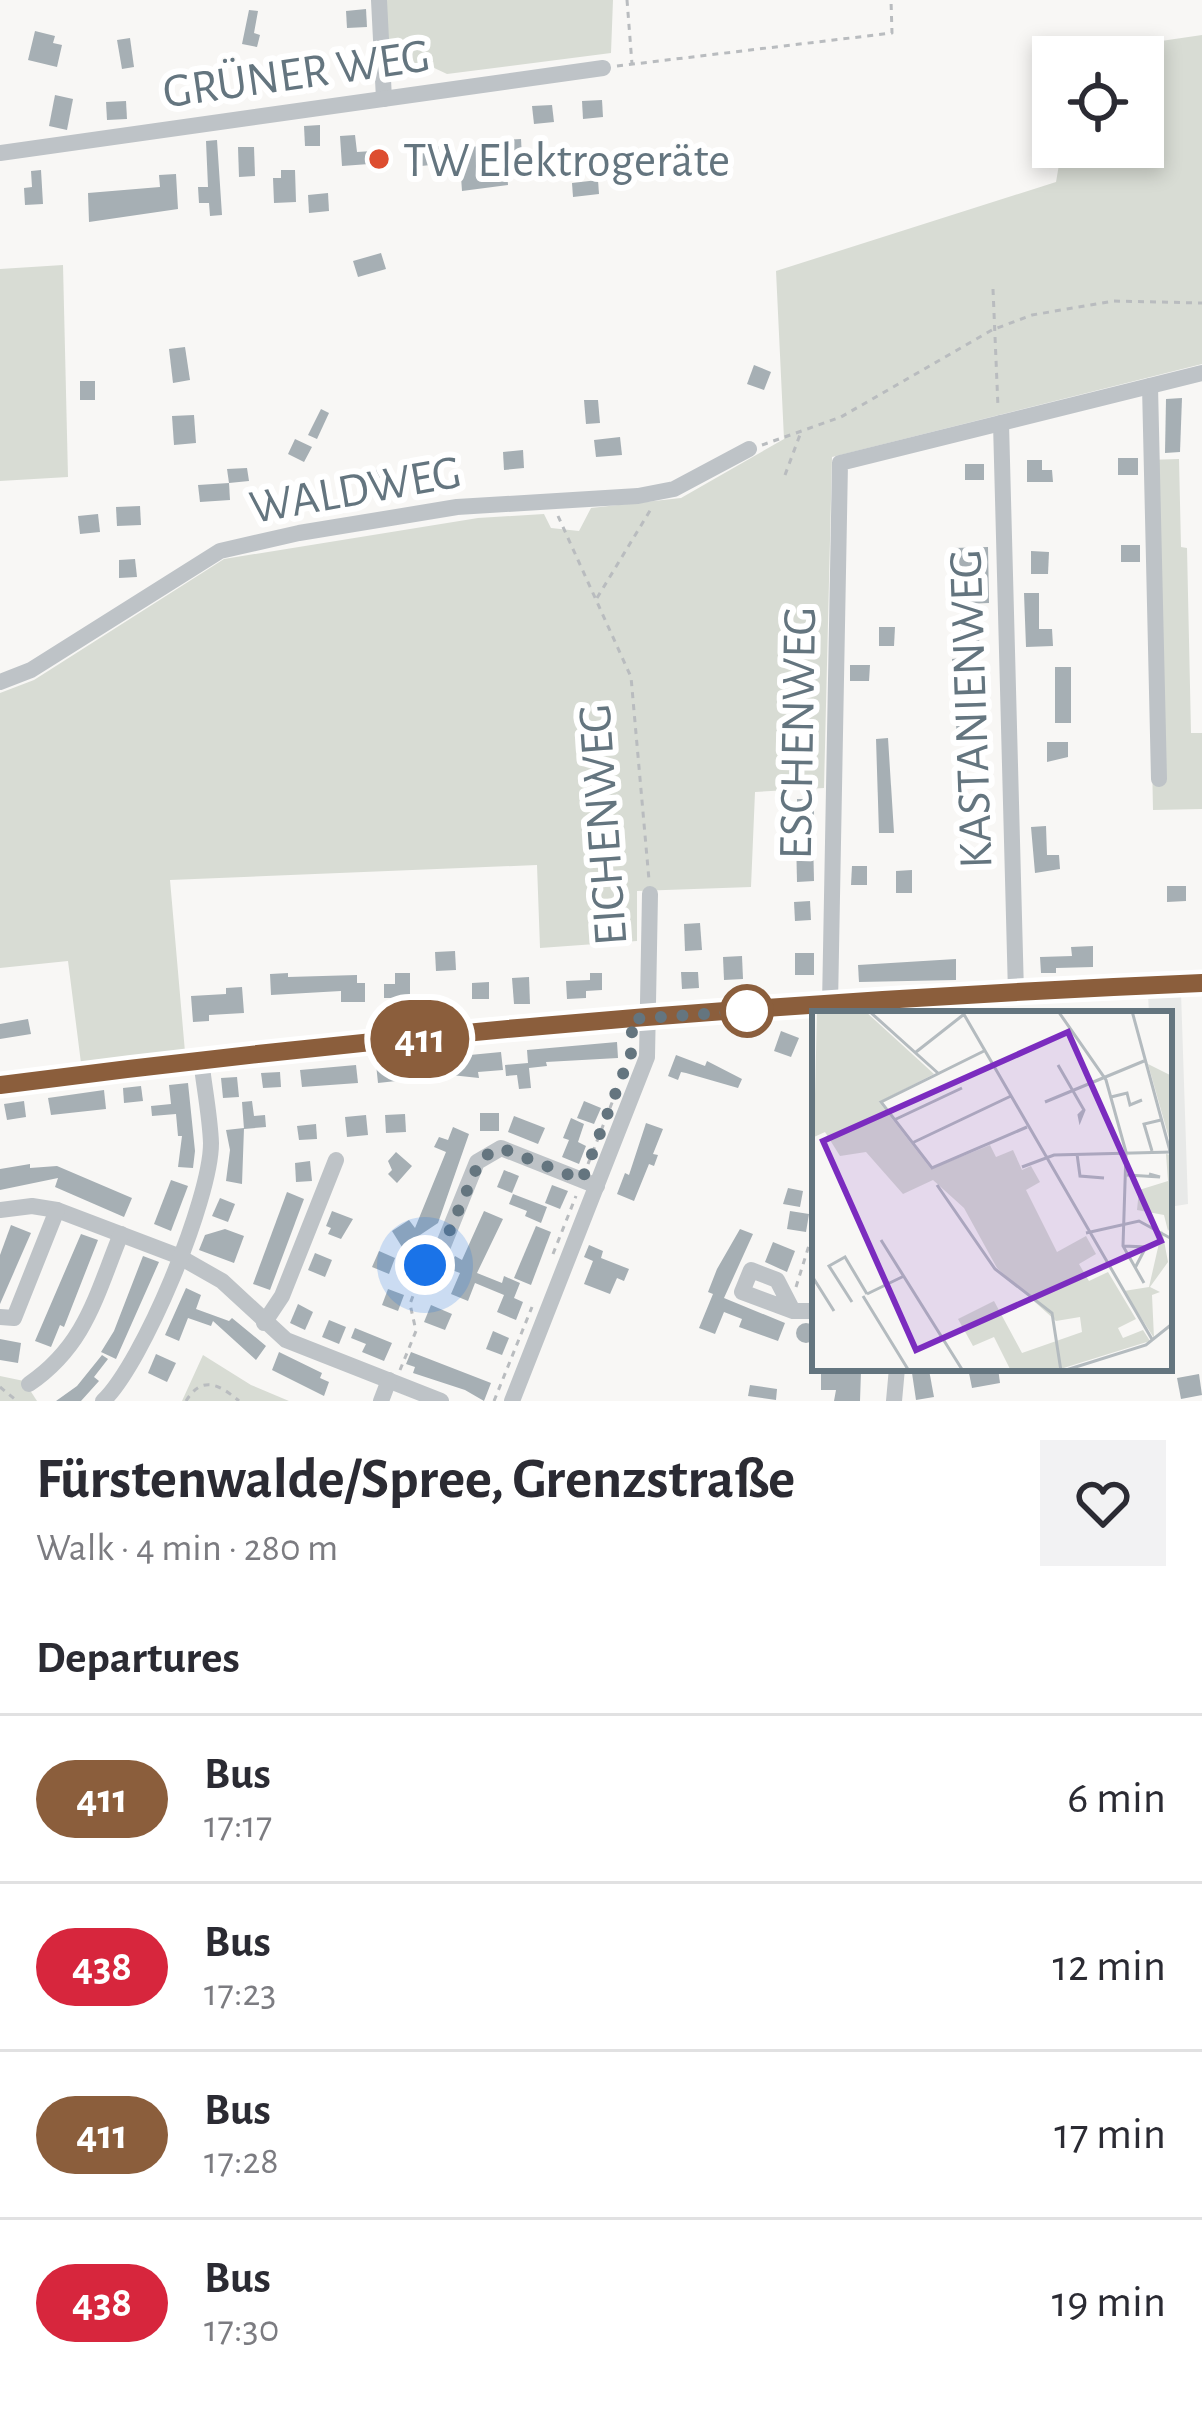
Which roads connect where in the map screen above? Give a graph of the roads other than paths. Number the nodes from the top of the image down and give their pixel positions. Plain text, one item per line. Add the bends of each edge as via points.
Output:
1 (379, 0) edge
2 (603, 68) road end
3 (384, 99) junction
4 (0, 152) edge
5 (1202, 373) edge
6 (1150, 386) junction
7 (1000, 423) junction
8 (749, 449) road end
9 (0, 682) edge
10 (1159, 779) dead end
11 (650, 894) road end
12 (1202, 983) edge
13 (1016, 993) junction
14 (830, 1005) junction
15 (648, 1017) junction
16 (201, 1059) junction
17 (0, 1085) edge
18 (337, 1160) dead end
19 (589, 1183) junction
20 (0, 1210) edge
21 (57, 1210) junction
22 (121, 1234) junction
23 (178, 1256) junction
24 (425, 1265) road end
25 (792, 1307) road end
26 (812, 1310) edge
27 (0, 1317) edge
28 (264, 1323) junction
29 (897, 1371) edge
30 (392, 1382) junction
31 (28, 1384) dead end
32 (104, 1401) edge
33 (381, 1401) edge
34 (441, 1401) edge
35 (512, 1401) edge
36 (894, 1401) edge

1 - 3 street
2 - 3 street, GRÜNER WEG
3 - 4 street, GRÜNER WEG
5 - 6 street
6 - 7 street
6 - 10 street
7 - 13 street, KASTANIENWEG
7 - 14 street, ESCHENWEG via 840,463
8 - 9 street, WALDWEG via 674,489 457,508 220,551
11 - 15 street, EICHENWEG
12 - 13 street
13 - 14 street
14 - 15 street
15 - 16 street
15 - 19 street via 646,1057
16 - 17 street
16 - 23 street via 211,1144
18 - 28 street
19 - 24 street via 501,1148 481,1158 443,1246
19 - 35 street
20 - 21 street
21 - 22 street
21 - 27 street via 14,1318
22 - 23 street
22 - 31 street via 76,1342
23 - 28 street via 222,1281
23 - 32 street via 145,1339
25 - 26 street
28 - 30 street via 286,1340
29 - 36 street
30 - 33 street
30 - 34 street

